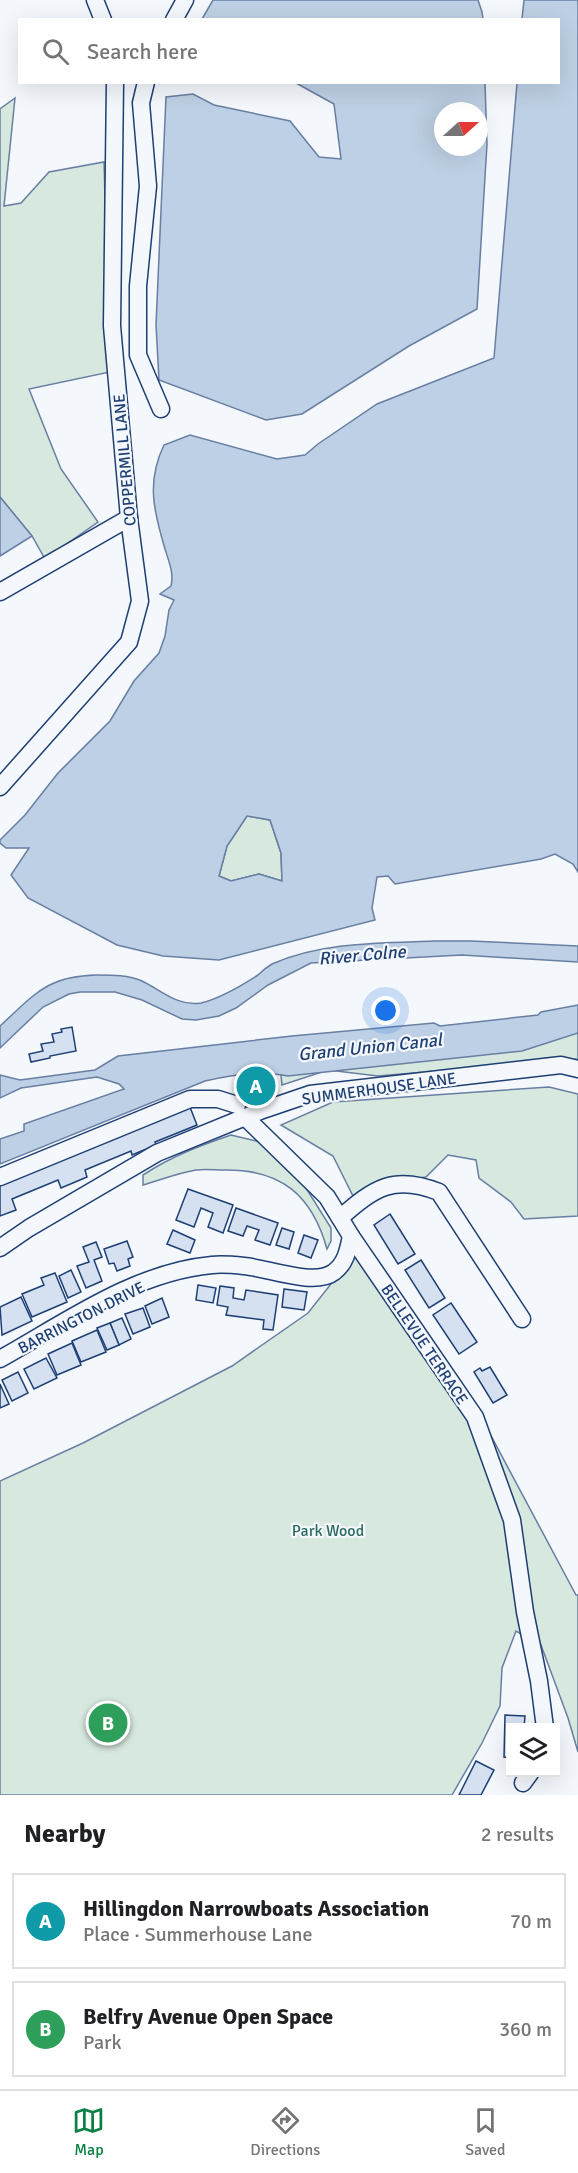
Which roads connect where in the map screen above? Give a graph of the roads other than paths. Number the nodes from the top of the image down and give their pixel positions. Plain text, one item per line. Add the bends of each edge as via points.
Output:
1 (95, 0) edge
2 (185, 0) edge
3 (102, 18) edge
4 (175, 18) edge
5 (115, 84) edge
6 (146, 84) edge
7 (160, 409) dead end
8 (129, 518) junction
9 (0, 592) edge
10 (0, 787) edge
11 (578, 1069) edge
12 (241, 1111) junction
13 (0, 1177) edge
14 (340, 1218) junction
15 (351, 1236) junction
16 (0, 1248) edge
17 (522, 1318) dead end
18 (0, 1359) edge
19 (543, 1723) edge

1 - 3 street
2 - 4 street
5 - 8 street, COPPERMILL LANE via 112,326
6 - 7 street via 141,103 148,186 138,286 138,355
8 - 9 street
8 - 10 street, COPPERMILL LANE via 140,601 129,642
11 - 12 street, SUMMERHOUSE LANE via 561,1065 310,1094
12 - 13 street via 218,1099 190,1098
12 - 14 street, BELLEVUE TERRACE via 327,1197
12 - 16 street, SUMMERHOUSE LANE via 157,1153
14 - 15 street, BELLEVUE TERRACE
14 - 17 street via 366,1195 386,1186 418,1184 440,1192
15 - 18 street, BARRINGTON DRIVE via 347,1257 334,1272 322,1278 245,1266 213,1265 171,1273 134,1286
15 - 19 street, BELLEVUE TERRACE via 475,1417 512,1520

